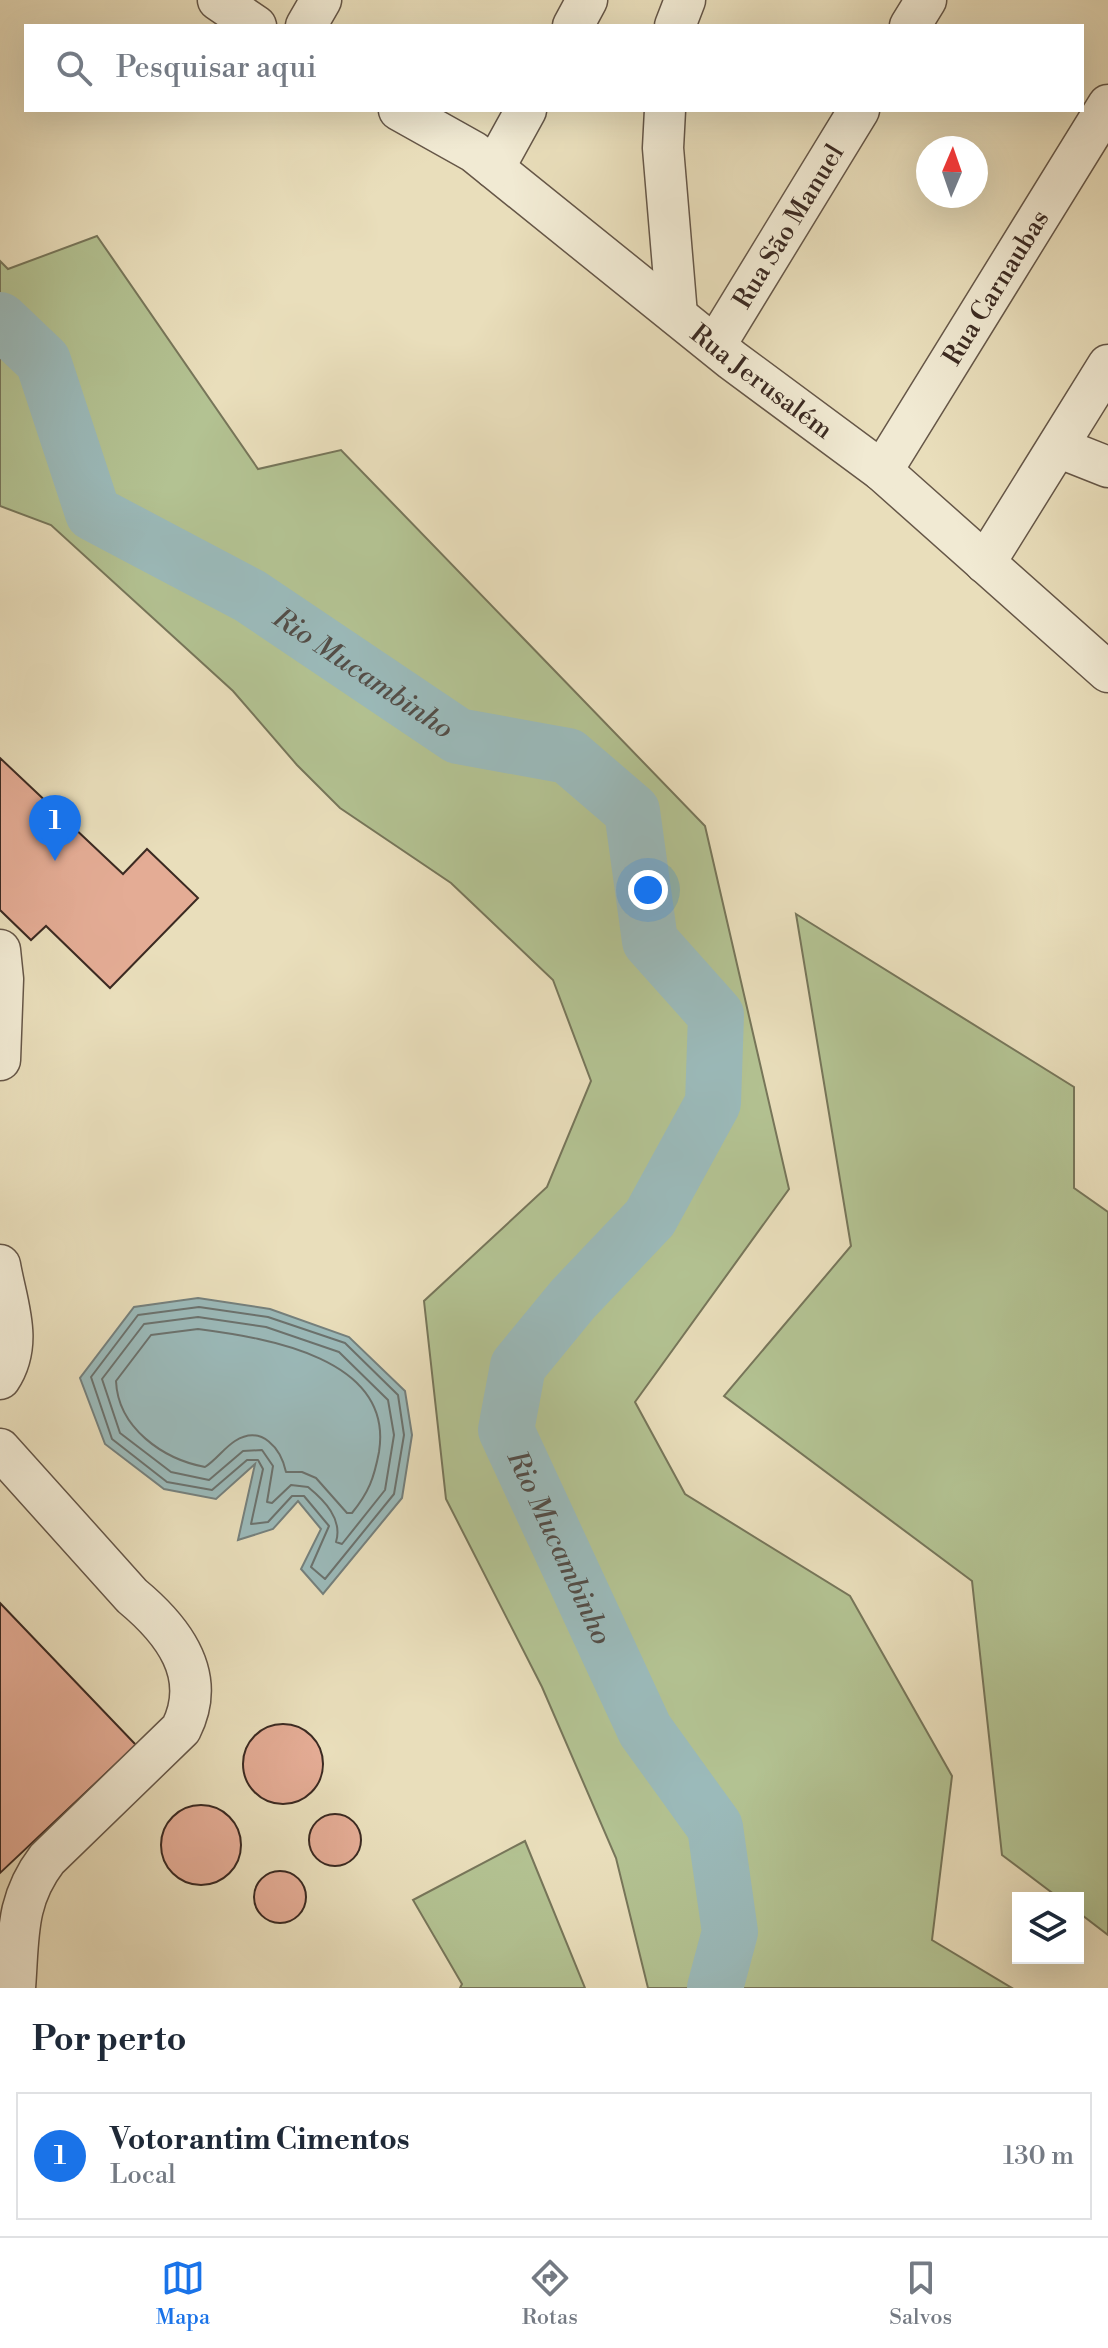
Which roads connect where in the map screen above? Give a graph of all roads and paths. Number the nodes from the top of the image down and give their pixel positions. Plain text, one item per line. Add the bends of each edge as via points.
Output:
1 (218, 0) edge
2 (321, 0) edge
3 (587, 0) edge
4 (685, 0) edge
5 (926, 0) edge
6 (253, 24) edge
7 (307, 24) edge
8 (574, 24) edge
9 (676, 24) edge
10 (911, 24) edge
11 (1108, 105) edge
12 (403, 112) edge
13 (525, 112) edge
14 (665, 112) edge
15 (858, 112) edge
16 (494, 168) junction
17 (677, 315) junction
18 (716, 344) junction
19 (1108, 365) edge
20 (1060, 448) junction
21 (1108, 467) edge
22 (882, 471) junction
23 (985, 563) junction
24 (1108, 672) edge
25 (0, 950) edge
26 (0, 1060) edge
27 (0, 1265) edge
28 (0, 1379) edge
29 (0, 1449) edge
30 (15, 1988) edge

1 - 6 street
2 - 7 street
3 - 8 street
4 - 9 street
5 - 10 street
11 - 22 street, Rua Carnaubas
12 - 16 street, Rua Jerusalém
13 - 16 street
14 - 17 street via 663,148
15 - 18 street, Rua São Manuel
16 - 17 street, Rua Jerusalém
17 - 18 street, Rua Jerusalém
18 - 22 street, Rua Jerusalém
19 - 20 street
20 - 21 street
20 - 23 street
22 - 23 street, Rua Jerusalém
23 - 24 street, Rua Jerusalém
25 - 26 street
27 - 28 street via 14,1344
29 - 30 street via 169,1635 188,1662 191,1710 181,1729 47,1859 29,1883

